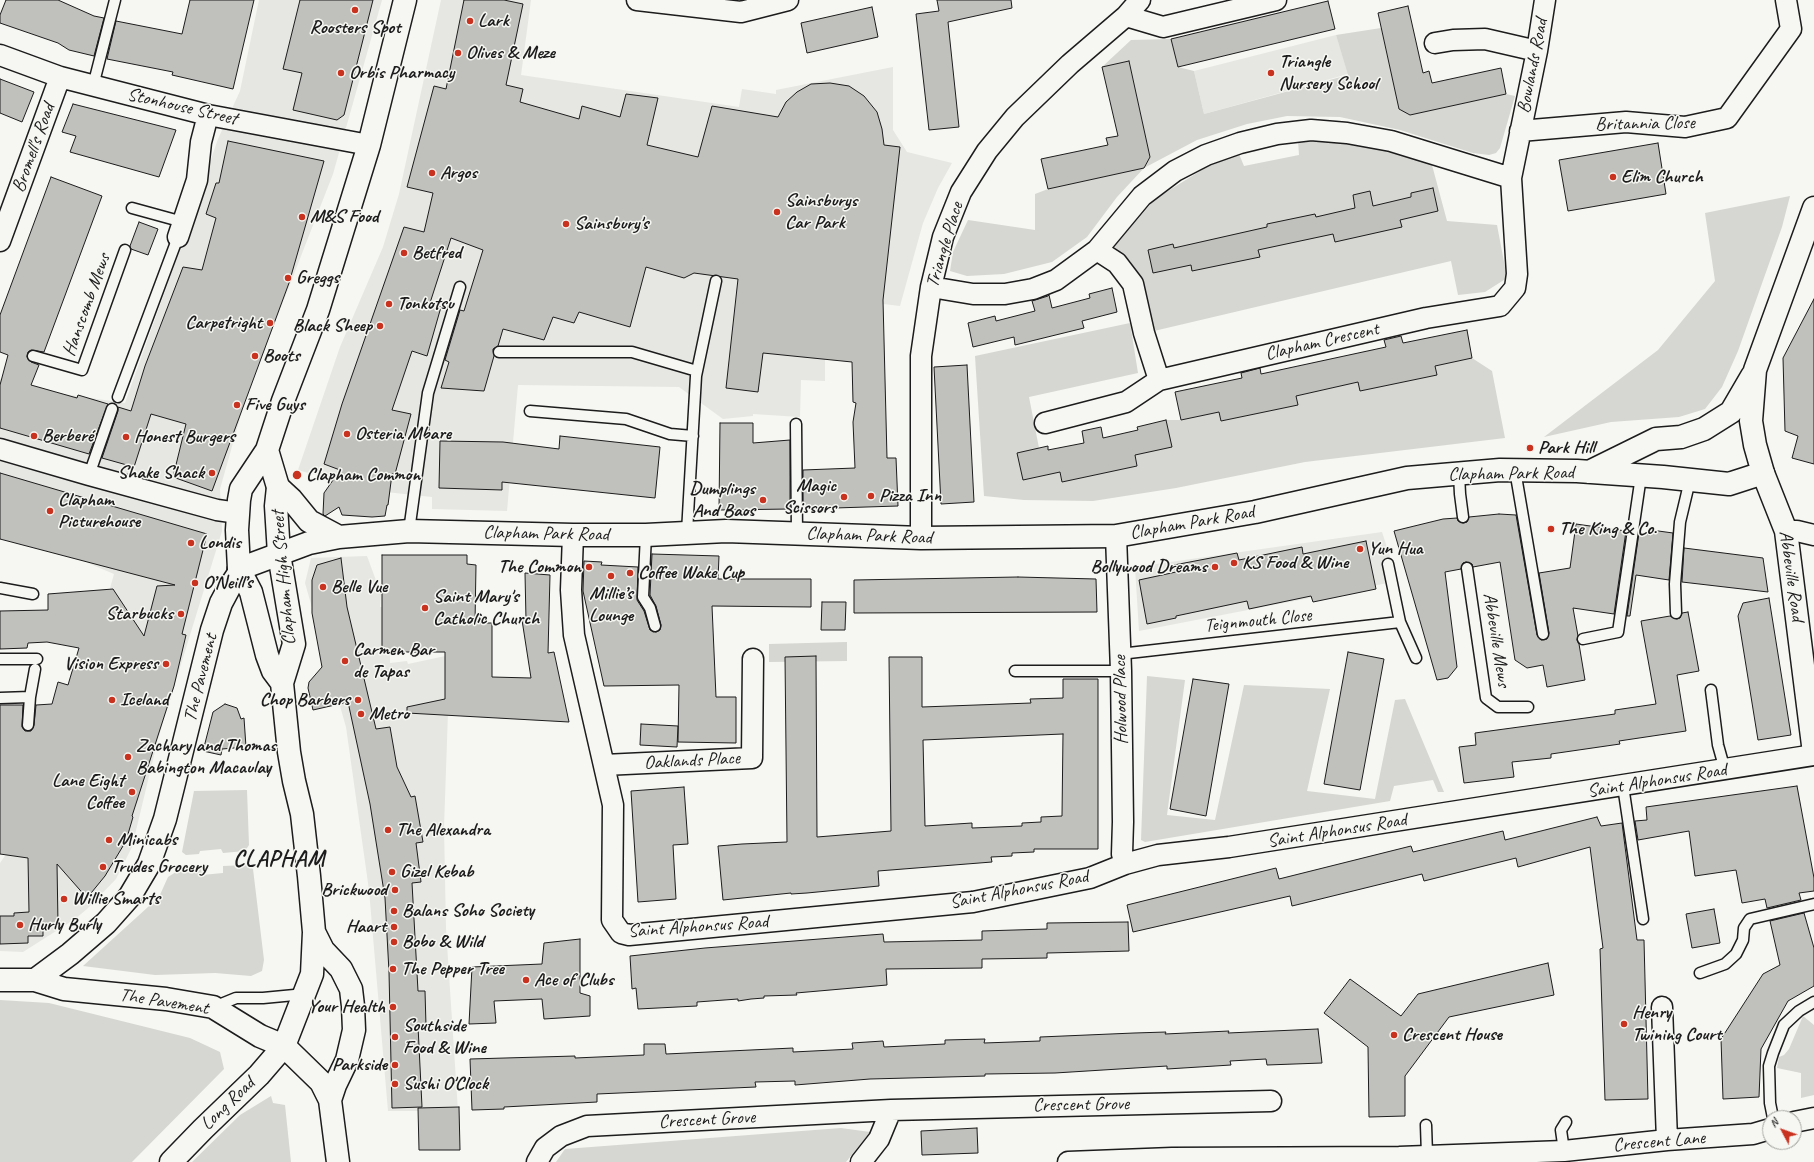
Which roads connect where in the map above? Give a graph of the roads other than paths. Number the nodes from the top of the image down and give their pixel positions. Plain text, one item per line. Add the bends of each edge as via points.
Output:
1 (114, 0) edge
2 (405, 0) edge
3 (637, 0) edge
4 (788, 0) edge
5 (1140, 0) edge
6 (1276, 0) edge
7 (1545, 0) edge
8 (1786, 0) edge
9 (1126, 16) junction
10 (1435, 43) dead end
11 (1537, 51) junction
12 (0, 55) edge
13 (60, 77) junction
14 (93, 86) junction
15 (208, 115) junction
16 (1520, 131) junction
17 (369, 145) junction
18 (1511, 178) junction
19 (132, 208) dead end
20 (1814, 208) edge
21 (180, 230) junction
22 (0, 241) edge
23 (125, 250) dead end
24 (1097, 250) junction
25 (716, 281) dead end
26 (460, 287) dead end
27 (931, 287) junction
28 (499, 352) dead end
29 (33, 356) dead end
30 (1755, 370) junction
31 (697, 371) junction
32 (1159, 380) junction
33 (118, 397) dead end
34 (112, 409) dead end
35 (530, 411) dead end
36 (1045, 423) dead end
37 (796, 424) dead end
38 (693, 436) junction
39 (0, 448) edge
40 (267, 450) junction
41 (1515, 470) junction
42 (1588, 472) junction
43 (1763, 473) junction
44 (1459, 474) junction
45 (89, 475) junction
46 (1640, 476) junction
47 (1690, 480) junction
48 (278, 487) junction
49 (238, 513) junction
50 (1463, 517) dead end
51 (409, 531) junction
52 (1786, 531) junction
53 (687, 532) junction
54 (797, 534) junction
55 (573, 535) junction
56 (646, 535) junction
57 (1814, 535) edge
58 (1116, 536) junction
59 (339, 537) junction
60 (921, 538) junction
61 (279, 554) junction
62 (1388, 564) dead end
63 (1467, 568) dead end
64 (239, 569) junction
65 (0, 588) edge
66 (33, 594) dead end
67 (1676, 613) dead end
68 (1400, 622) junction
69 (655, 626) dead end
70 (1543, 634) dead end
71 (1583, 639) dead end
72 (1416, 658) dead end
73 (0, 659) edge
74 (753, 659) dead end
75 (1121, 662) junction
76 (1016, 670) dead end
77 (282, 683) junction
78 (1711, 690) dead end
79 (30, 697) junction
80 (0, 698) edge
81 (1528, 707) dead end
82 (28, 725) dead end
83 (1814, 754) edge
84 (604, 765) junction
85 (1725, 770) junction
86 (1624, 786) junction
87 (1125, 864) junction
88 (1814, 904) edge
89 (1643, 919) dead end
90 (314, 932) junction
91 (1700, 973) dead end
92 (0, 980) edge
93 (36, 980) junction
94 (305, 994) junction
95 (1814, 1002) edge
96 (212, 1007) junction
97 (1662, 1007) dead end
98 (284, 1046) junction
99 (330, 1100) junction
100 (1271, 1101) dead end
101 (891, 1110) junction
102 (1771, 1110) edge
103 (1814, 1118) edge
104 (1802, 1120) edge
105 (1566, 1122) dead end
106 (1426, 1125) dead end
107 (1762, 1131) edge
108 (1667, 1140) junction
109 (1564, 1150) junction
110 (1427, 1155) junction
111 (1362, 1159) edge
112 (171, 1162) edge
113 (338, 1162) edge
114 (537, 1162) edge
115 (861, 1162) edge
116 (1068, 1162) edge

1 - 14 lane
2 - 17 main road
3 - 4 street via 741,12
5 - 9 street, Triangle Place
6 - 9 street via 1163,27
7 - 11 street, Bowlands Road
8 - 16 street, Britannia Close via 1791,29 1727,118 1685,127 1626,122
9 - 27 street, Triangle Place via 1070,64 1015,117 987,151 961,192 943,237
10 - 11 street via 1485,39
11 - 16 street, Bowlands Road
12 - 13 street, Stonhouse Street
13 - 14 street, Stonhouse Street
13 - 22 street, Bromell's Road
14 - 15 street, Stonhouse Street
15 - 17 street, Stonhouse Street
15 - 21 street via 201,142 197,180
16 - 18 street, Clapham Crescent
17 - 40 main road via 318,310
18 - 24 street via 1391,141 1311,130 1277,134 1206,155 1175,171 1142,196
18 - 32 street, Clapham Crescent via 1517,274 1515,288 1500,306 1426,318
19 - 21 lane
20 - 30 main road
21 - 33 lane
23 - 29 lane, Hanscomb Mews via 82,370
24 - 27 street via 1056,280 1033,289 1005,294 973,294
24 - 32 street via 1117,263 1133,284 1144,333
25 - 31 lane
26 - 51 lane via 428,392
27 - 60 street, Triangle Place via 921,356
28 - 31 lane via 632,352
30 - 42 main road via 1731,412 1721,419 1681,437 1656,439
30 - 43 main road via 1751,422 1754,444
31 - 38 lane
32 - 36 street via 1126,402
34 - 45 lane
35 - 38 lane via 626,419 670,434
37 - 54 lane
38 - 53 lane
39 - 45 street
40 - 48 main road, Clapham High Street
40 - 49 main road via 242,489
41 - 42 main road, Clapham Park Road
41 - 44 main road, Clapham Park Road
41 - 70 lane
42 - 46 main road, Clapham Park Road
43 - 47 main road, Clapham Park Road via 1729,484
43 - 52 main road, Abbeville Road
44 - 50 lane
44 - 58 main road, Clapham Park Road via 1408,478 1256,512
45 - 49 street via 217,510
46 - 47 main road, Clapham Park Road
46 - 71 lane via 1618,632
47 - 67 lane via 1680,522 1675,584
48 - 59 main road via 309,521
48 - 61 main road, Clapham High Street via 276,506
49 - 64 main road
51 - 55 main road, Clapham Park Road
51 - 59 main road, Clapham Park Road
52 - 57 street
52 - 83 main road, Abbeville Road
53 - 54 main road, Clapham Park Road
53 - 56 main road, Clapham Park Road
54 - 60 main road, Clapham Park Road
55 - 56 main road, Clapham Park Road
55 - 84 street, Saint Alphonsus Road via 571,590 574,635
56 - 69 lane via 643,597 650,608
58 - 60 main road, Clapham Park Road
58 - 75 street, Holwood Place
59 - 61 main road, Clapham Park Road via 309,543
61 - 64 main road, Clapham Park Road
61 - 77 main road, Clapham High Street via 294,644
62 - 68 lane
63 - 81 lane, Abbeville Mews via 1486,698 1498,707
64 - 77 main road via 250,592 273,671
64 - 93 main road, The Pavement via 221,603 165,819 149,864 130,896 106,923
65 - 66 lane
68 - 72 lane
68 - 75 lane, Teignmouth Close
73 - 79 lane via 36,664
74 - 84 street, Oaklands Place via 752,758
75 - 76 lane, Teignmouth Close
75 - 87 street, Holwood Place via 1122,854
77 - 90 main road via 294,781 305,831
78 - 85 lane via 1718,745
79 - 80 lane
79 - 82 lane
83 - 85 street, Saint Alphonsus Road
84 - 87 street, Saint Alphonsus Road via 613,805 612,920 621,933 629,935 973,902 1090,878
85 - 86 street, Saint Alphonsus Road
86 - 87 street, Saint Alphonsus Road via 1229,847 1158,855
86 - 89 lane
88 - 91 lane via 1750,919 1744,928 1743,940 1736,954 1725,964
90 - 94 main road, Long Road via 312,974
90 - 99 main road via 323,950 341,969 351,989 353,1006 354,1030 347,1060
92 - 93 main road, The Pavement
93 - 96 main road, The Pavement via 64,989 166,999
94 - 96 lane via 236,998
94 - 98 main road, Long Road
95 - 102 lane via 1784,1025 1769,1066
96 - 98 main road, The Pavement via 260,1036
97 - 108 street
98 - 99 main road via 322,1082
98 - 112 main road, Long Road via 259,1075
99 - 113 main road
100 - 101 street, Crescent Grove
101 - 114 street, Crescent Grove via 587,1126 562,1136 545,1148
101 - 115 street via 879,1140
103 - 104 street
105 - 109 lane via 1561,1130
106 - 110 lane
107 - 108 street, Crescent Lane
108 - 109 street, Crescent Lane
109 - 110 street, Crescent Lane
110 - 111 street, Crescent Lane
111 - 116 street, Crescent Lane via 1172,1158

